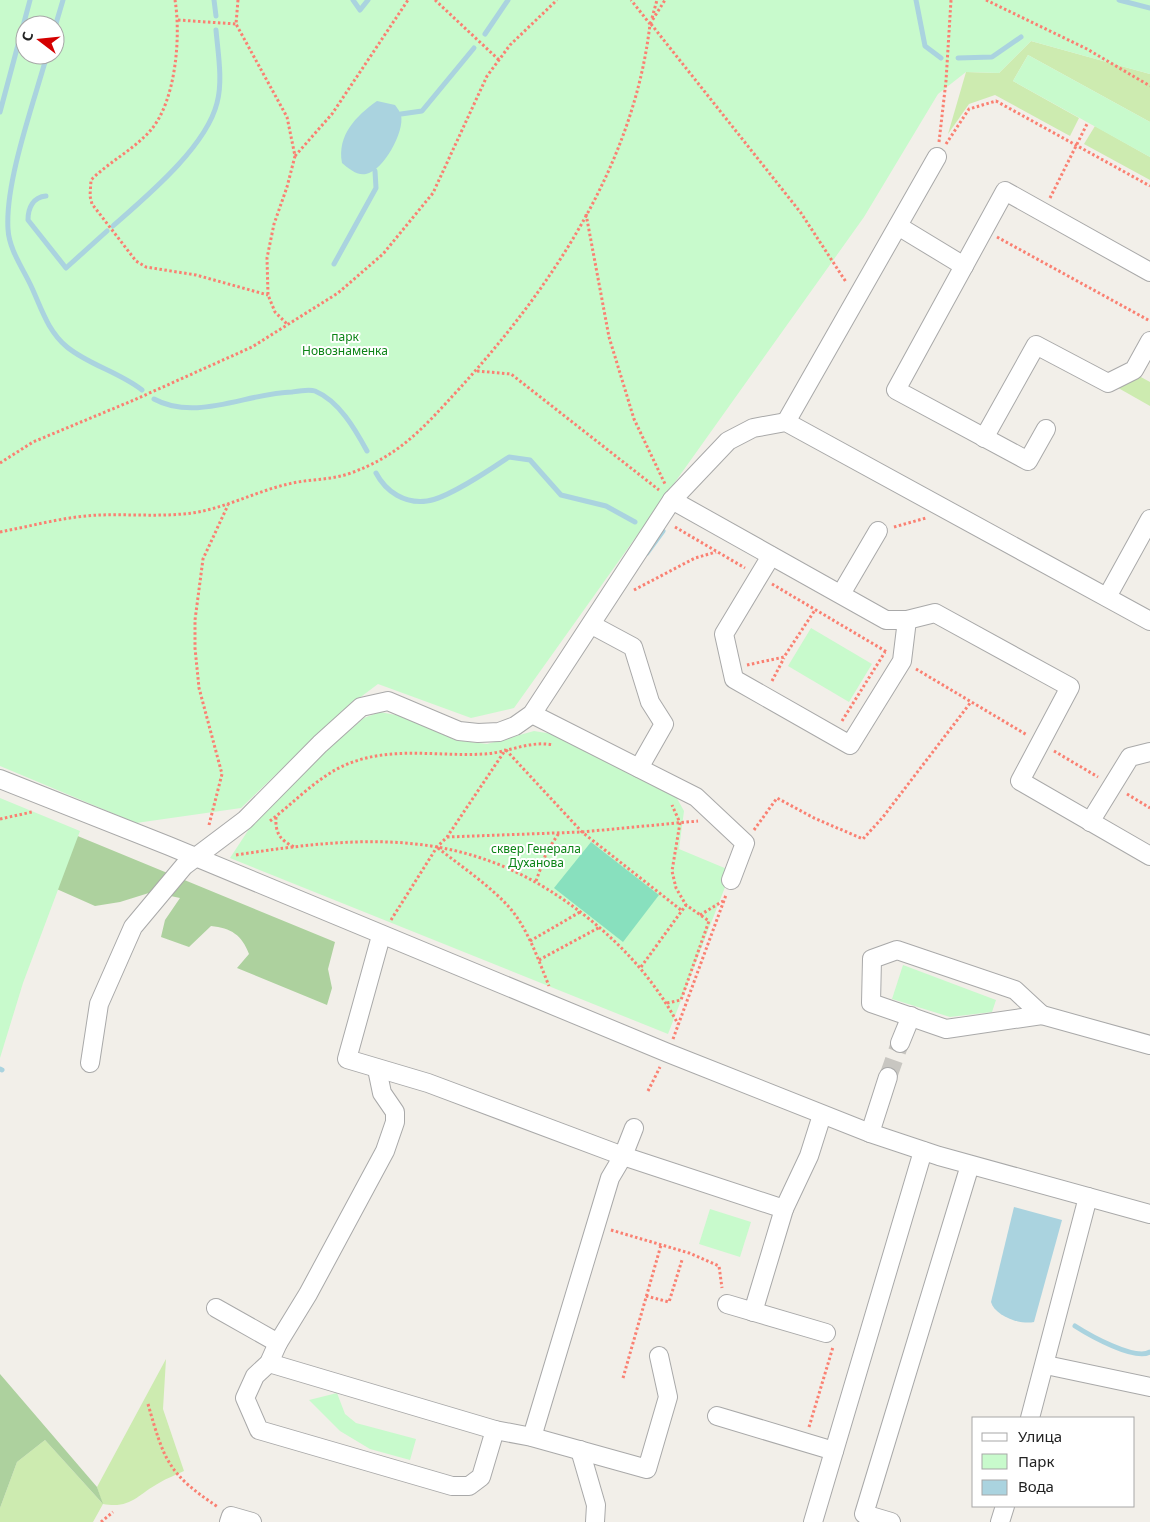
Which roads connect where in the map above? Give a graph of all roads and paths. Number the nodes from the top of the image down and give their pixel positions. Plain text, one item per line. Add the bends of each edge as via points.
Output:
1 (175, 0) edge
2 (238, 0) edge
3 (408, 0) edge
4 (435, 0) edge
5 (557, 0) edge
6 (631, 0) edge
7 (657, 0) edge
8 (665, 0) edge
9 (951, 0) edge
10 (986, 0) edge
11 (178, 20) junction
12 (236, 24) junction
13 (650, 24) junction
14 (499, 60) junction
15 (1150, 86) edge
16 (1088, 122) dead end
17 (1077, 146) junction
18 (295, 156) junction
19 (937, 157) junction
20 (1150, 186) edge
21 (1042, 212) junction
22 (586, 214) junction
23 (898, 226) junction
24 (984, 229) junction
25 (964, 266) junction
26 (1150, 272) edge
27 (268, 295) junction
28 (857, 298) junction
29 (1150, 321) edge
30 (287, 324) junction
31 (1150, 340) edge
32 (476, 371) junction
33 (786, 422) junction
34 (1046, 429) dead end
35 (984, 438) junction
36 (0, 463) edge
37 (672, 500) junction
38 (228, 504) junction
39 (951, 512) junction
40 (661, 519) junction
41 (1150, 519) edge
42 (0, 532) edge
43 (878, 532) joint
44 (718, 552) junction
45 (771, 556) junction
46 (759, 577) junction
47 (629, 593) dead end
48 (841, 594) junction
49 (1107, 597) junction
50 (815, 610) junction
51 (907, 620) junction
52 (1150, 621) edge
53 (592, 625) junction
54 (885, 651) junction
55 (784, 657) junction
56 (902, 661) junction
57 (731, 668) junction
58 (763, 696) junction
59 (971, 702) junction
60 (532, 714) junction
61 (515, 726) junction
62 (833, 736) junction
63 (1040, 743) junction
64 (556, 746) dead end
65 (506, 750) junction
66 (1150, 752) edge
67 (1058, 753) dead end
68 (639, 768) junction
69 (1086, 770) dead end
70 (0, 780) edge
71 (670, 802) dead end
72 (32, 812) dead end
73 (276, 816) junction
74 (0, 819) edge
75 (719, 819) junction
76 (269, 822) dead end
77 (1090, 822) junction
78 (680, 823) junction
79 (208, 827) dead end
80 (582, 832) junction
81 (560, 833) junction
82 (447, 837) junction
83 (745, 843) junction
84 (294, 847) junction
85 (437, 847) junction
86 (234, 855) dead end
87 (1150, 856) edge
88 (195, 857) junction
89 (731, 880) joint
90 (536, 881) junction
91 (724, 901) junction
92 (686, 905) junction
93 (681, 910) junction
94 (580, 912) junction
95 (700, 915) junction
96 (600, 927) junction
97 (381, 936) junction
98 (530, 941) junction
99 (539, 960) junction
100 (641, 968) junction
101 (550, 989) dead end
102 (667, 1003) junction
103 (1042, 1015) junction
104 (911, 1016) junction
105 (678, 1024) junction
106 (900, 1043) tunnel mouth
107 (1150, 1045) edge
108 (670, 1046) dead end
109 (664, 1058) dead end
110 (90, 1064) dead end
111 (377, 1070) junction
112 (888, 1077) tunnel mouth
113 (648, 1091) dead end
114 (822, 1115) junction
115 (634, 1128) dead end
116 (870, 1133) junction
117 (923, 1151) junction
118 (623, 1156) junction
119 (970, 1164) junction
120 (1088, 1198) junction
121 (784, 1209) junction
122 (1150, 1214) edge
123 (596, 1225) junction
124 (661, 1245) junction
125 (682, 1260) dead end
126 (646, 1296) junction
127 (727, 1304) joint
128 (216, 1308) dead end
129 (753, 1312) junction
130 (826, 1333) joint
131 (278, 1343) junction
132 (659, 1356) dead end
133 (269, 1363) junction
134 (1046, 1365) junction
135 (623, 1378) dead end
136 (1150, 1387) edge
137 (148, 1404) dead end
138 (717, 1416) dead end
139 (1030, 1417) edge
140 (495, 1430) junction
141 (532, 1437) junction
142 (808, 1443) junction
143 (580, 1450) junction
144 (834, 1450) junction
145 (1005, 1507) edge
146 (112, 1512) dead end
147 (230, 1519) edge
148 (101, 1522) edge
149 (252, 1522) edge
150 (595, 1522) edge
151 (813, 1522) edge
152 (891, 1522) edge
153 (1000, 1522) edge

1 - 11 path
2 - 12 path
3 - 18 path via 332,114
4 - 14 path
5 - 14 path
6 - 13 path
7 - 13 path
8 - 13 path
9 - 19 path
10 - 15 path via 1087,49
11 - 12 path
11 - 27 path via 173,74 164,106 151,130 91,180 92,204 136,262
12 - 18 path via 287,117
13 - 22 path via 647,56 630,120 613,165
13 - 28 path via 801,213
14 - 30 path via 487,76 433,192 383,254 338,293
16 - 17 path
17 - 19 path via 996,101 969,109
17 - 20 path
17 - 21 path
18 - 27 path via 267,258
19 - 23 street
21 - 24 street via 1004,191
21 - 26 street
22 - 32 path via 544,286
22 - 37 path via 609,338 634,419
23 - 25 street
23 - 28 street
24 - 25 street
24 - 29 path
25 - 35 street via 896,390
27 - 30 path via 275,312
28 - 33 street
30 - 36 path via 252,347 49,434
31 - 35 street via 1134,370 1108,383 1036,344
32 - 37 path via 511,374
32 - 38 path via 426,426 392,455 347,474 293,483
33 - 37 street via 753,428 728,441
33 - 39 street
34 - 35 street via 1028,462
37 - 40 street
37 - 45 street
38 - 42 path via 192,513 97,515
38 - 79 path via 203,559 195,620 199,688 222,774
39 - 43 path
39 - 49 street
40 - 44 path
40 - 53 street
41 - 49 street
43 - 48 street
44 - 46 path
44 - 47 path via 695,558
45 - 46 street
45 - 48 street
46 - 50 path
46 - 57 street via 724,634
48 - 51 street via 886,620
49 - 52 street
50 - 54 path
50 - 55 path
51 - 56 street
51 - 63 street via 935,613 1070,687
53 - 60 street
53 - 68 street via 633,647 650,702 664,724
54 - 56 path
54 - 62 path
55 - 57 path
55 - 58 path
56 - 59 path
56 - 62 street via 850,745
57 - 58 street via 734,679
58 - 62 street
59 - 63 path
59 - 83 path via 863,839 777,798
60 - 61 street
60 - 68 street
61 - 65 path
61 - 88 street via 478,734 459,731 388,701 361,707 245,820
63 - 77 street via 1020,781
64 - 65 path via 538,744
65 - 73 path via 486,754 388,753 362,760 337,769
65 - 80 path
65 - 82 path
66 - 77 street via 1130,757
67 - 69 path
68 - 75 street via 696,797
70 - 88 street
71 - 78 path
72 - 74 path
73 - 76 path
73 - 84 path via 277,833
75 - 78 path
75 - 83 street
77 - 87 street
78 - 80 path
78 - 92 path via 672,871 676,888
80 - 81 path
80 - 93 path
81 - 82 path
81 - 90 path via 547,852
82 - 85 path
83 - 89 street
84 - 85 path via 385,841
84 - 86 path
85 - 90 path via 471,854
85 - 97 path
85 - 98 path via 510,908
88 - 97 street
88 - 110 street via 134,927 99,1004
89 - 91 path
90 - 94 path
91 - 95 path
91 - 105 path
92 - 93 path
92 - 95 path
93 - 100 path
94 - 96 path
94 - 98 path
95 - 102 path via 709,921 681,1000
96 - 99 path
96 - 100 path
97 - 111 street via 347,1060
97 - 114 street
98 - 99 path
99 - 101 path
100 - 102 path
102 - 105 path
103 - 104 street via 946,1029
103 - 104 street via 1015,990 897,950 872,959 871,1003
103 - 107 street
104 - 106 street
105 - 108 path
109 - 113 path
111 - 118 street via 428,1084
111 - 131 street via 382,1093 395,1112 385,1151
112 - 116 street
114 - 116 street
114 - 121 street via 809,1156
115 - 118 street
116 - 117 street
117 - 119 street
117 - 144 street
118 - 121 street
118 - 123 street via 610,1178
119 - 120 street
119 - 152 street via 864,1514
120 - 122 street
120 - 134 street
121 - 129 street
123 - 124 path
123 - 141 street
124 - 126 path
124 - 127 path via 719,1266
125 - 126 path via 669,1302
126 - 135 path
127 - 129 street
128 - 131 street
129 - 130 street
130 - 142 path via 834,1345 807,1434
131 - 133 street
132 - 143 street via 668,1397 647,1469
133 - 140 street
133 - 140 street via 255,1376 245,1398 259,1430 276,1436 452,1486 469,1486 481,1477
134 - 136 street
134 - 139 street
137 - 147 path via 166,1461 178,1478
138 - 142 street
140 - 141 street
141 - 143 street
142 - 144 street
143 - 150 street via 596,1505
144 - 151 street
145 - 153 street
146 - 148 path
147 - 149 street

